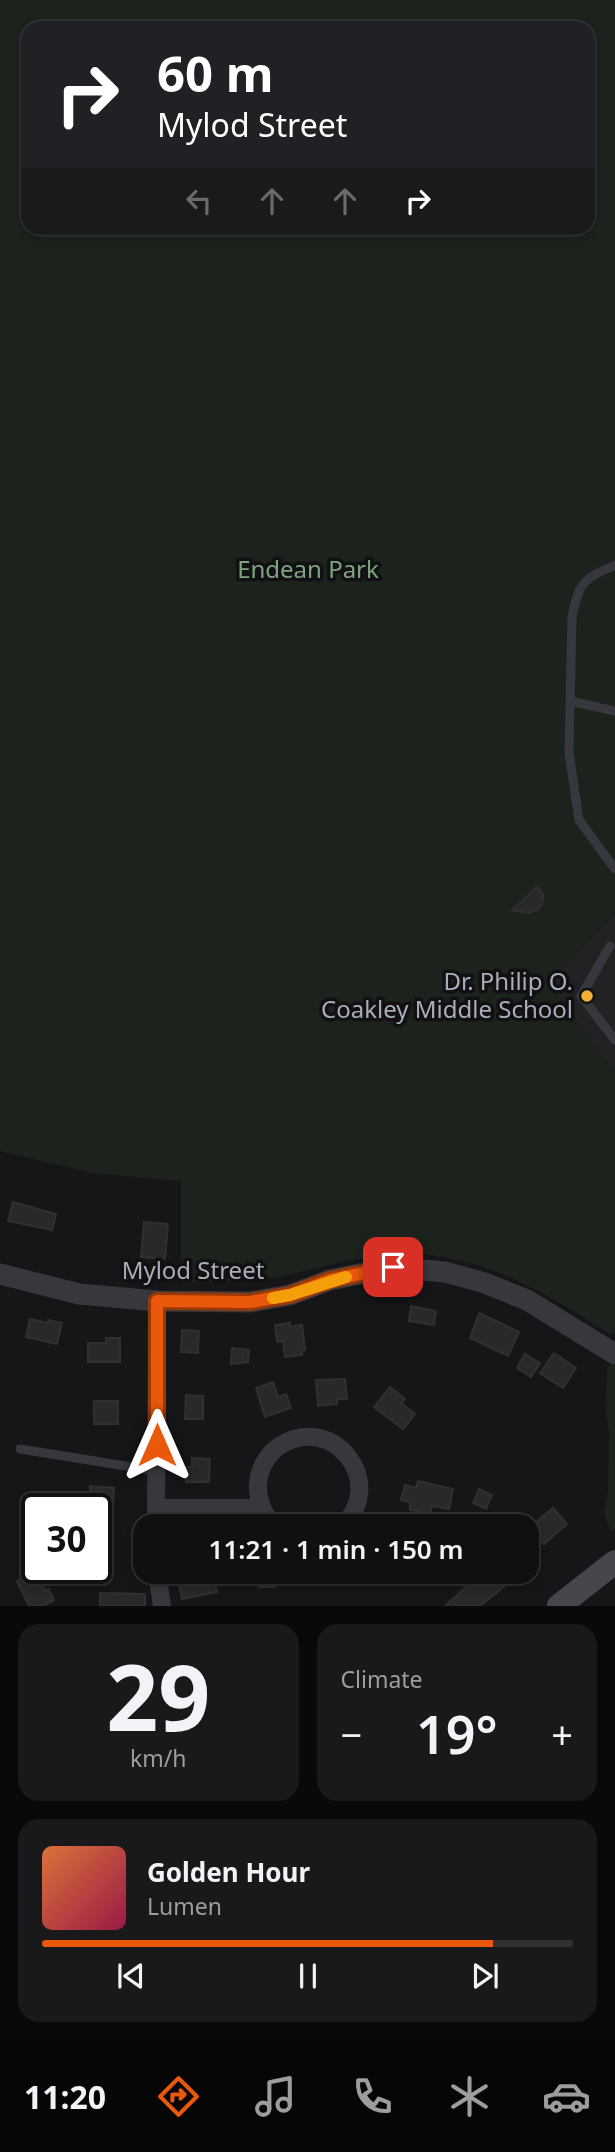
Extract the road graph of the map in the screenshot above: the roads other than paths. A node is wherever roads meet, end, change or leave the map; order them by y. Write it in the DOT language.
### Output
graph roads {
  1 [pos="615,565"];
  2 [pos="570,701"];
  3 [pos="615,711"];
  4 [pos="615,869"];
  5 [pos="613,947"];
  6 [pos="615,1040"];
  7 [pos="0,1274"];
  8 [pos="157,1301"];
  9 [pos="615,1354"];
  10 [pos="20,1449"];
  11 [pos="157,1471"];
  12 [pos="261,1508"];
  13 [pos="157,1514"];
  14 [pos="192,1514"];
  15 [pos="266,1514"];
  16 [pos="352,1514"];
  17 [pos="615,1562"];
  18 [pos="159,1584"];
  19 [pos="162,1606"];
  20 [pos="559,1606"];
  1 -- 2 [label="lane"];
  2 -- 3 [label="lane"];
  2 -- 4 [label="lane"];
  5 -- 6 [label="lane"];
  7 -- 8 [label="street, Mylod Street"];
  8 -- 9 [label="street, Mylod Street"];
  8 -- 11 [label="street"];
  10 -- 11 [label="lane"];
  11 -- 13 [label="street"];
  12 -- 14 [label="street"];
  12 -- 15 [label="street"];
  12 -- 16 [label="street"];
  17 -- 20 [label="main road"];
  18 -- 19 [label="street"];
}
